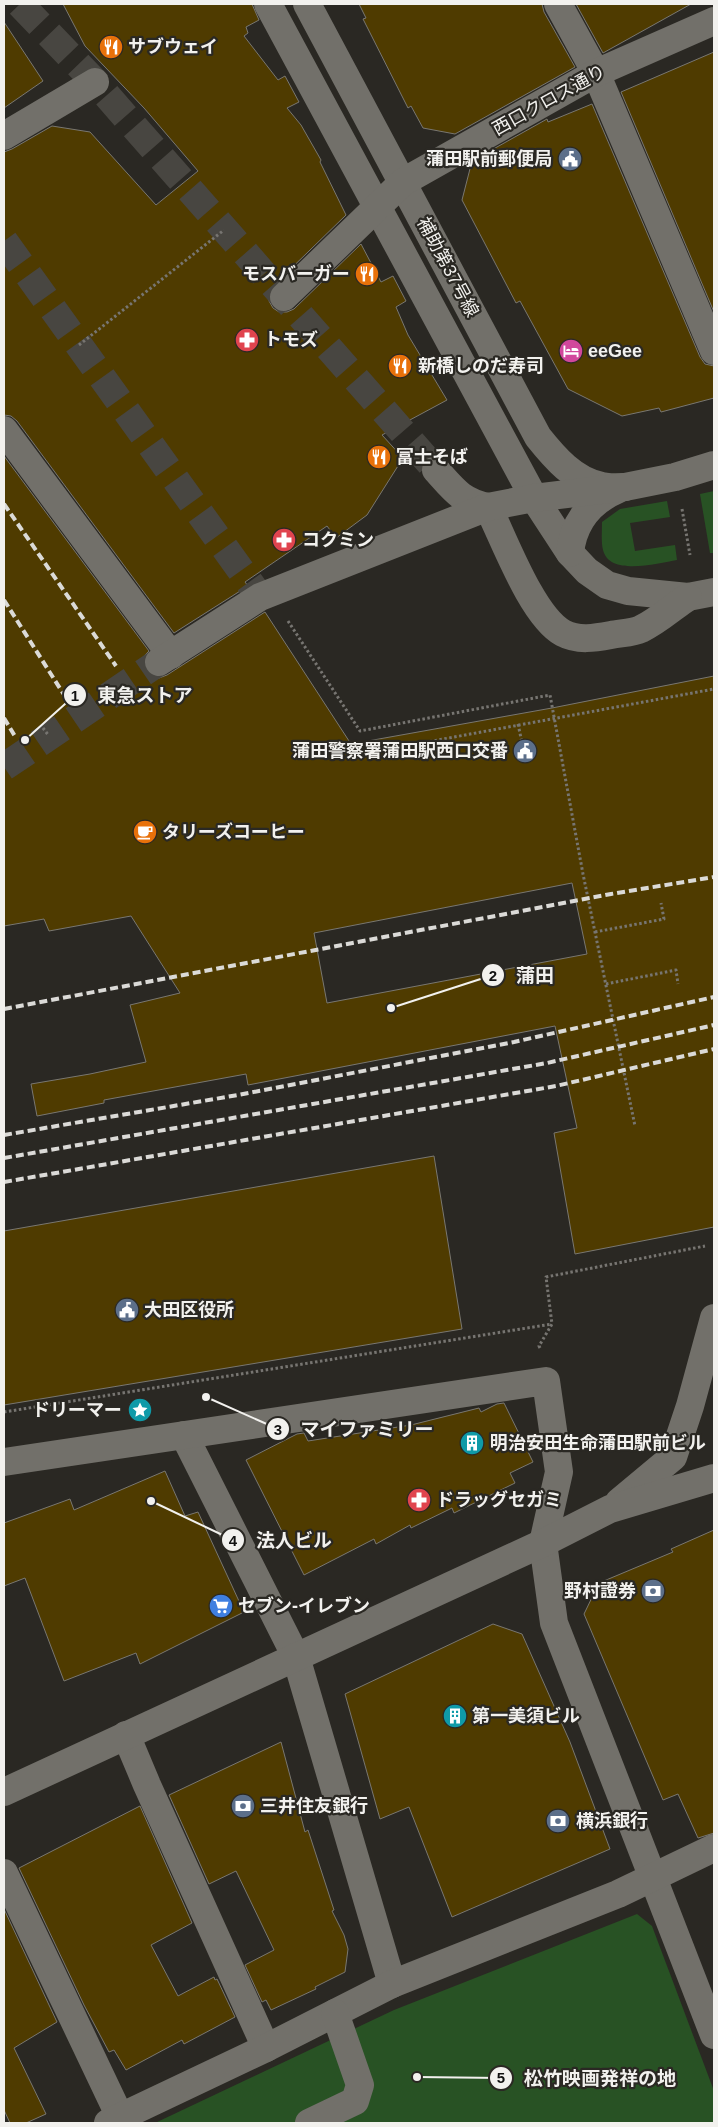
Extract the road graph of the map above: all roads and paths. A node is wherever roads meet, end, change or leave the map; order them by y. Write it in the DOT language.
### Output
graph roads {
  1 [pos="268,4"];
  2 [pos="307,4"];
  3 [pos="558,4"];
  4 [pos="714,21"];
  5 [pos="596,73"];
  6 [pos="95,82"];
  7 [pos="4,136"];
  8 [pos="402,182"];
  9 [pos="376,206"];
  10 [pos="224,230"];
  11 [pos="284,297"];
  12 [pos="78,345"];
  13 [pos="714,351"];
  14 [pos="4,430"];
  15 [pos="714,465"];
  16 [pos="436,470"];
  17 [pos="625,487"];
  18 [pos="534,498"];
  19 [pos="488,507"];
  20 [pos="681,507"];
  21 [pos="570,553"];
  22 [pos="690,555"];
  23 [pos="701,594"];
  24 [pos="285,616"];
  25 [pos="714,689"];
  26 [pos="554,718"];
  27 [pos="518,724"];
  28 [pos="43,728"];
  29 [pos="49,736"];
  30 [pos="524,752"];
  31 [pos="346,757"];
  32 [pos="661,903"];
  33 [pos="595,932"];
  34 [pos="606,984"];
  35 [pos="678,984"];
  36 [pos="635,1126"];
  37 [pos="705,1246"];
  38 [pos="714,1318"];
  39 [pos="552,1324"];
  40 [pos="540,1346"];
  41 [pos="4,1412"];
  42 [pos="184,1435"];
  43 [pos="4,1462"];
  44 [pos="714,1478"];
  45 [pos="610,1509"];
  46 [pos="543,1542"];
  47 [pos="296,1657"];
  48 [pos="126,1735"];
  49 [pos="4,1792"];
  50 [pos="714,1848"];
  51 [pos="4,1873"];
  52 [pos="653,1877"];
  53 [pos="392,1984"];
  54 [pos="335,2013"];
  55 [pos="714,2035"];
  56 [pos="266,2048"];
  57 [pos="114,2120"];
  58 [pos="309,2123"];
  1 -- 9 [label="street, 補助第37号線"];
  2 -- 8 [label="street, 補助第37号線"];
  3 -- 5 [label="street"];
  4 -- 5 [label="street, 西口クロス通り"];
  5 -- 8 [label="street, 西口クロス通り"];
  5 -- 13 [label="street"];
  6 -- 7 [label="street"];
  8 -- 9 [label="street, 西口クロス通り"];
  8 -- 17 [label="street, 補助第37号線"];
  9 -- 11 [label="street, 西口クロス通り"];
  9 -- 18 [label="street, 補助第37号線"];
  10 -- 12 [label="path"];
  14 -- 19 [label="street"];
  15 -- 17 [label="street"];
  16 -- 19 [label="street"];
  17 -- 18 [label="street"];
  17 -- 21 [label="street"];
  18 -- 19 [label="street"];
  18 -- 21 [label="street, 補助第37号線"];
  19 -- 23 [label="street"];
  20 -- 22 [label="path"];
  21 -- 23 [label="street, 補助第37号線"];
  24 -- 26 [label="path"];
  25 -- 26 [label="path"];
  26 -- 27 [label="path"];
  26 -- 33 [label="path"];
  27 -- 30 [label="path"];
  27 -- 31 [label="path"];
  28 -- 29 [label="path"];
  32 -- 33 [label="path"];
  33 -- 34 [label="path"];
  34 -- 35 [label="path"];
  34 -- 36 [label="path"];
  37 -- 39 [label="path"];
  38 -- 45 [label="street"];
  39 -- 40 [label="path"];
  39 -- 41 [label="path"];
  42 -- 43 [label="street"];
  42 -- 46 [label="street"];
  42 -- 47 [label="street"];
  44 -- 45 [label="street"];
  45 -- 46 [label="street"];
  46 -- 47 [label="street"];
  46 -- 52 [label="street"];
  47 -- 48 [label="street"];
  47 -- 53 [label="street"];
  48 -- 49 [label="street"];
  48 -- 56 [label="street"];
  50 -- 52 [label="street"];
  51 -- 57 [label="street"];
  52 -- 53 [label="street"];
  52 -- 55 [label="street"];
  53 -- 54 [label="street"];
  54 -- 56 [label="street"];
  54 -- 58 [label="street"];
  56 -- 57 [label="street"];
}
